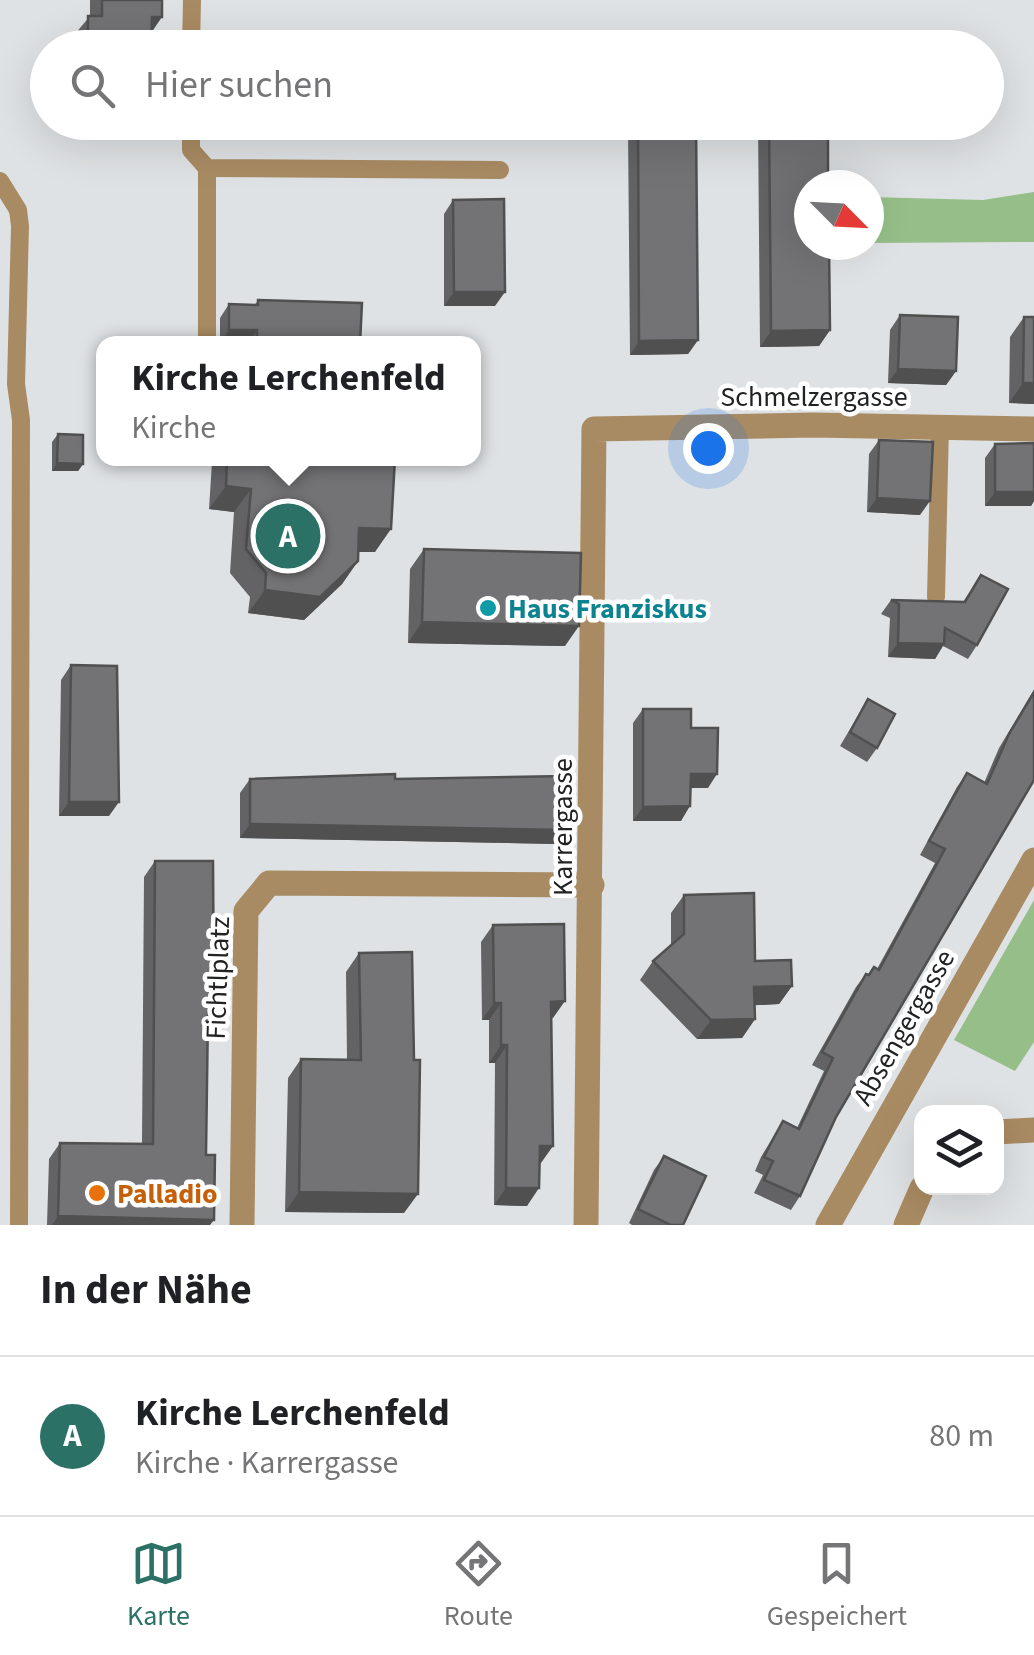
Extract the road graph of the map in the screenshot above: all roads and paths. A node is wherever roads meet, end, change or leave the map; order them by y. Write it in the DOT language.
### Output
graph roads {
  1 [pos="192,0"];
  2 [pos="192,30"];
  3 [pos="191,140"];
  4 [pos="207,168"];
  5 [pos="500,170"];
  6 [pos="0,181"];
  7 [pos="207,336"];
  8 [pos="940,426"];
  9 [pos="594,429"];
  10 [pos="1034,430"];
  11 [pos="936,596"];
  12 [pos="1034,860"];
  13 [pos="592,884"];
  14 [pos="1034,1130"];
  15 [pos="1004,1132"];
  16 [pos="919,1195"];
  17 [pos="19,1225"];
  18 [pos="242,1225"];
  19 [pos="586,1225"];
  20 [pos="828,1225"];
  21 [pos="906,1225"];
  1 -- 2 [label="lane"];
  3 -- 4 [label="lane"];
  4 -- 5 [label="lane"];
  4 -- 7 [label="lane"];
  6 -- 17 [label="lane"];
  8 -- 9 [label="street, Schmelzergasse"];
  8 -- 10 [label="street, Schmelzergasse"];
  8 -- 11 [label="lane"];
  9 -- 13 [label="street, Karrergasse"];
  12 -- 20 [label="street, Absengergasse"];
  13 -- 18 [label="street, Fichtlplatz"];
  13 -- 19 [label="street, Karrergasse"];
  14 -- 15 [label="street"];
  16 -- 21 [label="street"];
}
